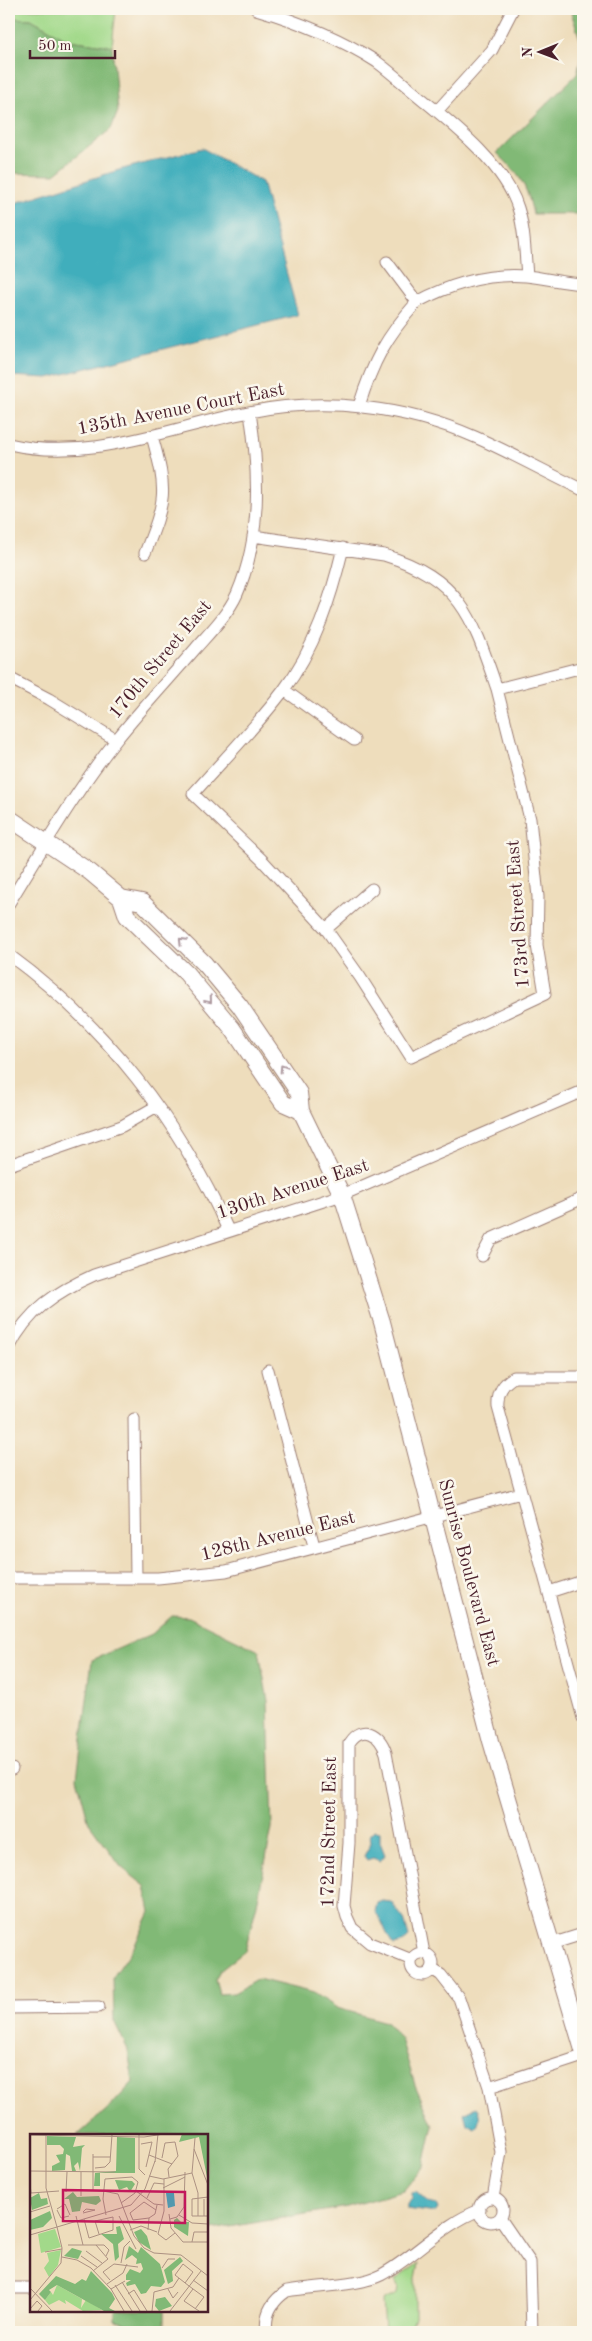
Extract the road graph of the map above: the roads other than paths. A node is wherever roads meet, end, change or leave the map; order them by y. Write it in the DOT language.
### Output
graph roads {
  1 [pos="256,9"];
  2 [pos="513,9"];
  3 [pos="437,111"];
  4 [pos="387,262"];
  5 [pos="527,276"];
  6 [pos="583,284"];
  7 [pos="417,302"];
  8 [pos="359,406"];
  9 [pos="250,412"];
  10 [pos="152,436"];
  11 [pos="9,444"];
  12 [pos="583,490"];
  13 [pos="253,536"];
  14 [pos="343,548"];
  15 [pos="145,553"];
  16 [pos="583,667"];
  17 [pos="9,678"];
  18 [pos="497,689"];
  19 [pos="284,690"];
  20 [pos="116,740"];
  21 [pos="354,740"];
  22 [pos="9,818"];
  23 [pos="47,841"];
  24 [pos="372,889"];
  25 [pos="9,903"];
  26 [pos="326,929"];
  27 [pos="9,956"];
  28 [pos="583,1091"];
  29 [pos="157,1106"];
  30 [pos="9,1165"];
  31 [pos="342,1195"];
  32 [pos="583,1198"];
  33 [pos="228,1230"];
  34 [pos="482,1256"];
  35 [pos="9,1348"];
  36 [pos="268,1370"];
  37 [pos="583,1377"];
  38 [pos="134,1419"];
  39 [pos="522,1493"];
  40 [pos="432,1516"];
  41 [pos="314,1546"];
  42 [pos="9,1578"];
  43 [pos="136,1578"];
  44 [pos="583,1581"];
  45 [pos="549,1592"];
  46 [pos="583,1718"];
  47 [pos="583,1934"];
  48 [pos="551,1944"];
  49 [pos="424,1953"];
  50 [pos="412,1960"];
  51 [pos="432,1969"];
  52 [pos="99,2007"];
  53 [pos="9,2008"];
  54 [pos="583,2050"];
  55 [pos="583,2056"];
  56 [pos="488,2086"];
  57 [pos="493,2198"];
  58 [pos="480,2210"];
  59 [pos="500,2218"];
  60 [pos="9,2288"];
  61 [pos="30,2288"];
  62 [pos="267,2332"];
  63 [pos="532,2332"];
  1 -- 3 [label="street"];
  2 -- 3 [label="street"];
  3 -- 5 [label="street"];
  4 -- 7 [label="street"];
  5 -- 6 [label="street"];
  5 -- 7 [label="street"];
  7 -- 8 [label="street"];
  8 -- 9 [label="street, 135th Avenue Court East"];
  8 -- 12 [label="street, 135th Avenue Court East"];
  9 -- 10 [label="street, 135th Avenue Court East"];
  9 -- 13 [label="street, 170th Street East"];
  10 -- 11 [label="street, 135th Avenue Court East"];
  10 -- 15 [label="street"];
  13 -- 14 [label="street"];
  13 -- 20 [label="street, 170th Street East"];
  14 -- 18 [label="street"];
  14 -- 19 [label="street"];
  16 -- 18 [label="street"];
  17 -- 20 [label="street"];
  18 -- 26 [label="street, 173rd Street East"];
  19 -- 21 [label="street"];
  19 -- 26 [label="street"];
  20 -- 23 [label="street, 170th Street East"];
  22 -- 23 [label="street, Sunrise Boulevard East"];
  23 -- 25 [label="street, 170th Street East"];
  23 -- 31 [label="street, Sunrise Boulevard East"];
  24 -- 26 [label="street"];
  27 -- 29 [label="street"];
  28 -- 31 [label="street, 130th Avenue East"];
  29 -- 30 [label="street"];
  29 -- 33 [label="street"];
  31 -- 33 [label="street, 130th Avenue East"];
  31 -- 40 [label="street, Sunrise Boulevard East"];
  32 -- 34 [label="street"];
  33 -- 35 [label="street, 130th Avenue East"];
  36 -- 41 [label="street"];
  37 -- 39 [label="street"];
  38 -- 43 [label="street"];
  39 -- 40 [label="street, 128th Avenue East"];
  39 -- 45 [label="street"];
  40 -- 41 [label="street, 128th Avenue East"];
  40 -- 48 [label="street, Sunrise Boulevard East"];
  41 -- 43 [label="street, 128th Avenue East"];
  42 -- 43 [label="street, 128th Avenue East"];
  44 -- 45 [label="street"];
  45 -- 46 [label="street"];
  47 -- 48 [label="street"];
  48 -- 54 [label="street, Sunrise Boulevard East"];
  49 -- 50 [label="street"];
  49 -- 50 [label="street, 172nd Street East"];
  49 -- 51 [label="street"];
  50 -- 51 [label="street"];
  51 -- 56 [label="street"];
  52 -- 53 [label="street"];
  55 -- 56 [label="street"];
  56 -- 57 [label="street"];
  57 -- 58 [label="street"];
  57 -- 59 [label="street"];
  58 -- 59 [label="street"];
  58 -- 62 [label="street"];
  59 -- 63 [label="street"];
  60 -- 61 [label="street"];
}
